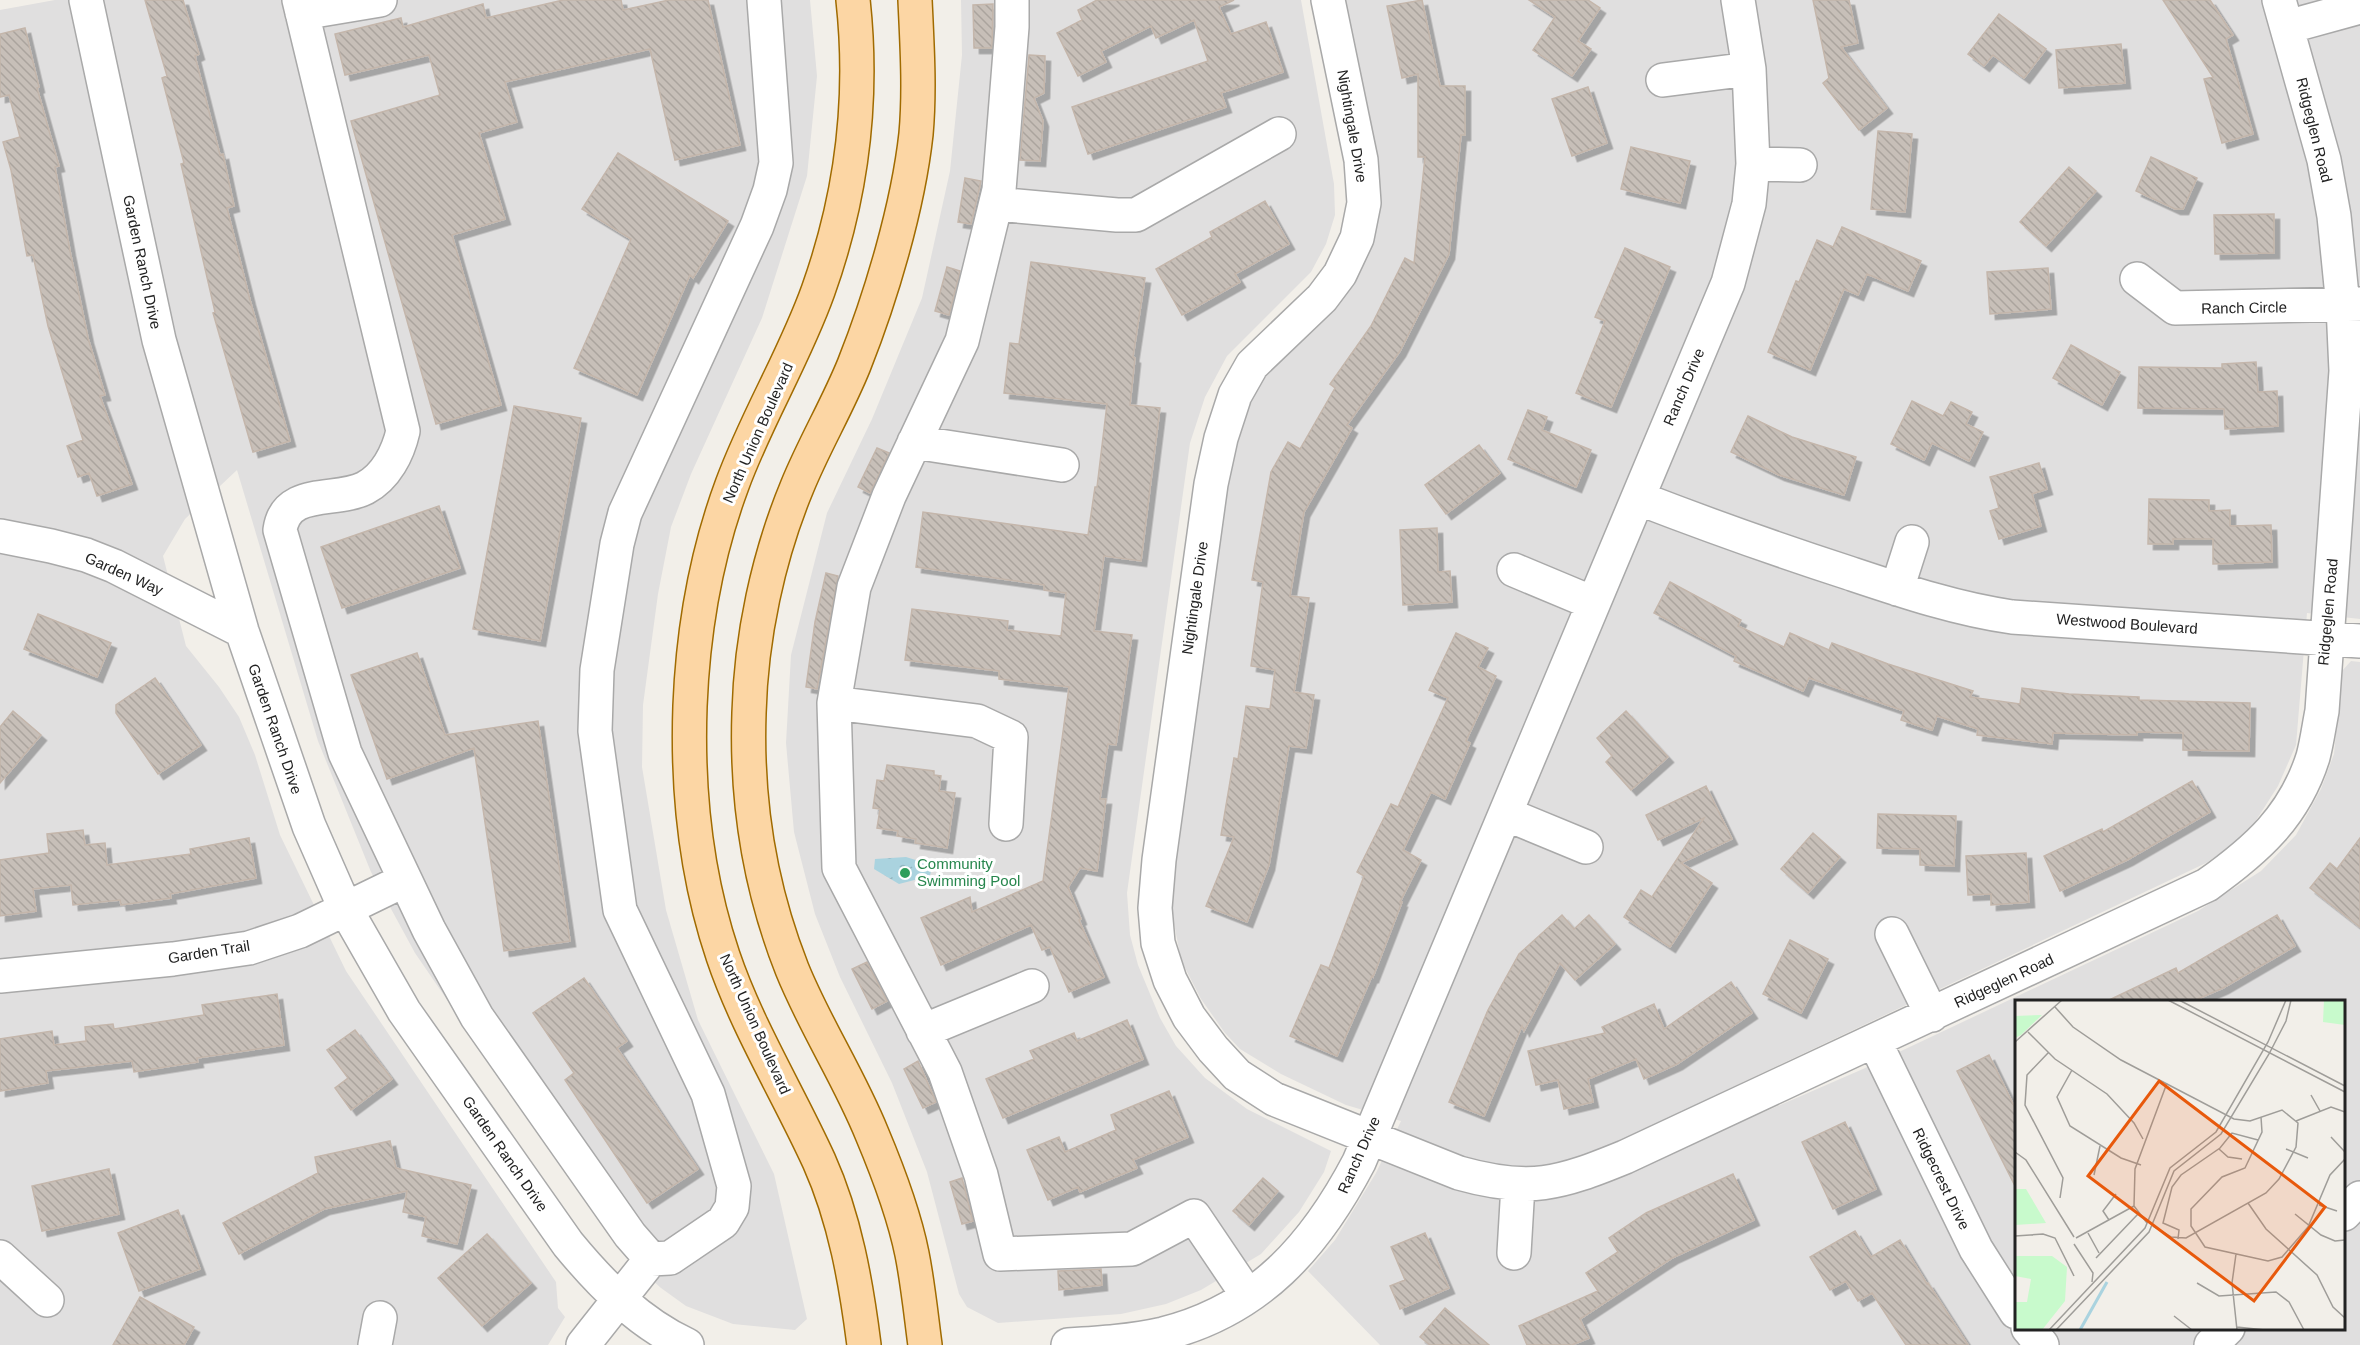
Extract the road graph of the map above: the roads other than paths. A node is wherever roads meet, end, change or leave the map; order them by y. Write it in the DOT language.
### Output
graph roads {
  1 [pos="86,0"];
  2 [pos="380,0"];
  3 [pos="764,0"];
  4 [pos="853,0"];
  5 [pos="915,0"];
  6 [pos="1012,0"];
  7 [pos="1328,0"];
  8 [pos="1738,0"];
  9 [pos="301,6"];
  10 [pos="2360,6"];
  11 [pos="2283,14"];
  12 [pos="1749,69"];
  13 [pos="1663,80"];
  14 [pos="1279,134"];
  15 [pos="1753,164"];
  16 [pos="1800,165"];
  17 [pos="996,204"];
  18 [pos="2137,279"];
  19 [pos="2351,305"];
  20 [pos="914,442"];
  21 [pos="1062,465"];
  22 [pos="1638,498"];
  23 [pos="0,536"];
  24 [pos="1912,542"];
  25 [pos="1514,570"];
  26 [pos="1897,589"];
  27 [pos="1593,603"];
  28 [pos="242,631"];
  29 [pos="2326,639"];
  30 [pos="2360,640"];
  31 [pos="834,703"];
  32 [pos="1506,814"];
  33 [pos="1006,825"];
  34 [pos="1586,847"];
  35 [pos="405,880"];
  36 [pos="345,908"];
  37 [pos="1893,934"];
  38 [pos="0,976"];
  39 [pos="1032,986"];
  40 [pos="1932,1015"];
  41 [pos="923,1030"];
  42 [pos="1875,1042"];
  43 [pos="1369,1137"];
  44 [pos="1518,1185"];
  45 [pos="2360,1198"];
  46 [pos="2345,1212"];
  47 [pos="1514,1253"];
  48 [pos="0,1257"];
  49 [pos="651,1259"];
  50 [pos="1248,1296"];
  51 [pos="619,1298"];
  52 [pos="47,1300"];
  53 [pos="2015,1310"];
  54 [pos="2029,1330"];
  55 [pos="2227,1330"];
  56 [pos="1123,1343"];
  57 [pos="583,1345"];
  58 [pos="687,1345"];
  59 [pos="864,1345"];
  60 [pos="925,1345"];
  61 [pos="1068,1345"];
  62 [pos="2042,1345"];
  63 [pos="2211,1345"];
  1 -- 28 [label="street, Garden Ranch Drive"];
  2 -- 9 [label="street"];
  3 -- 49 [label="street"];
  4 -- 59 [label="main road, North Union Boulevard"];
  5 -- 60 [label="main road"];
  6 -- 17 [label="street"];
  7 -- 43 [label="street, Nightingale Drive"];
  8 -- 12 [label="street, Ranch Drive"];
  9 -- 35 [label="street"];
  10 -- 11 [label="street"];
  11 -- 19 [label="street, Ridgeglen Road"];
  12 -- 13 [label="street"];
  12 -- 15 [label="street, Ranch Drive"];
  14 -- 17 [label="street"];
  15 -- 16 [label="street"];
  15 -- 22 [label="street, Ranch Drive"];
  17 -- 20 [label="street"];
  18 -- 19 [label="street, Ranch Circle"];
  19 -- 29 [label="street, Ridgeglen Road"];
  20 -- 21 [label="street"];
  20 -- 31 [label="street"];
  22 -- 26 [label="street, Westwood Boulevard"];
  22 -- 27 [label="street, Ranch Drive"];
  23 -- 28 [label="street, Garden Way"];
  24 -- 26 [label="street"];
  25 -- 27 [label="street"];
  26 -- 29 [label="street, Westwood Boulevard"];
  27 -- 32 [label="street, Ranch Drive"];
  28 -- 36 [label="street, Garden Ranch Drive"];
  29 -- 30 [label="street, Westwood Boulevard"];
  29 -- 40 [label="street, Ridgeglen Road"];
  31 -- 33 [label="street"];
  31 -- 41 [label="street"];
  32 -- 34 [label="street"];
  32 -- 43 [label="street, Ranch Drive"];
  35 -- 36 [label="street, Garden Trail"];
  35 -- 49 [label="street"];
  36 -- 38 [label="street, Garden Trail"];
  36 -- 51 [label="street, Garden Ranch Drive"];
  37 -- 40 [label="street"];
  39 -- 41 [label="street"];
  40 -- 42 [label="street, Ridgeglen Road"];
  41 -- 50 [label="street"];
  42 -- 44 [label="street, Ridgeglen Road"];
  42 -- 53 [label="street, Ridgecrest Drive"];
  43 -- 44 [label="street, Ridgeglen Road"];
  43 -- 50 [label="street, Ranch Drive"];
  44 -- 47 [label="street"];
  45 -- 46 [label="street"];
  48 -- 52 [label="street"];
  49 -- 51 [label="street"];
  50 -- 56 [label="street, Ranch Drive"];
  51 -- 57 [label="street"];
  51 -- 58 [label="street, Garden Ranch Drive"];
  54 -- 62 [label="street"];
  55 -- 63 [label="street"];
  56 -- 61 [label="street, Ranch Drive"];
}
